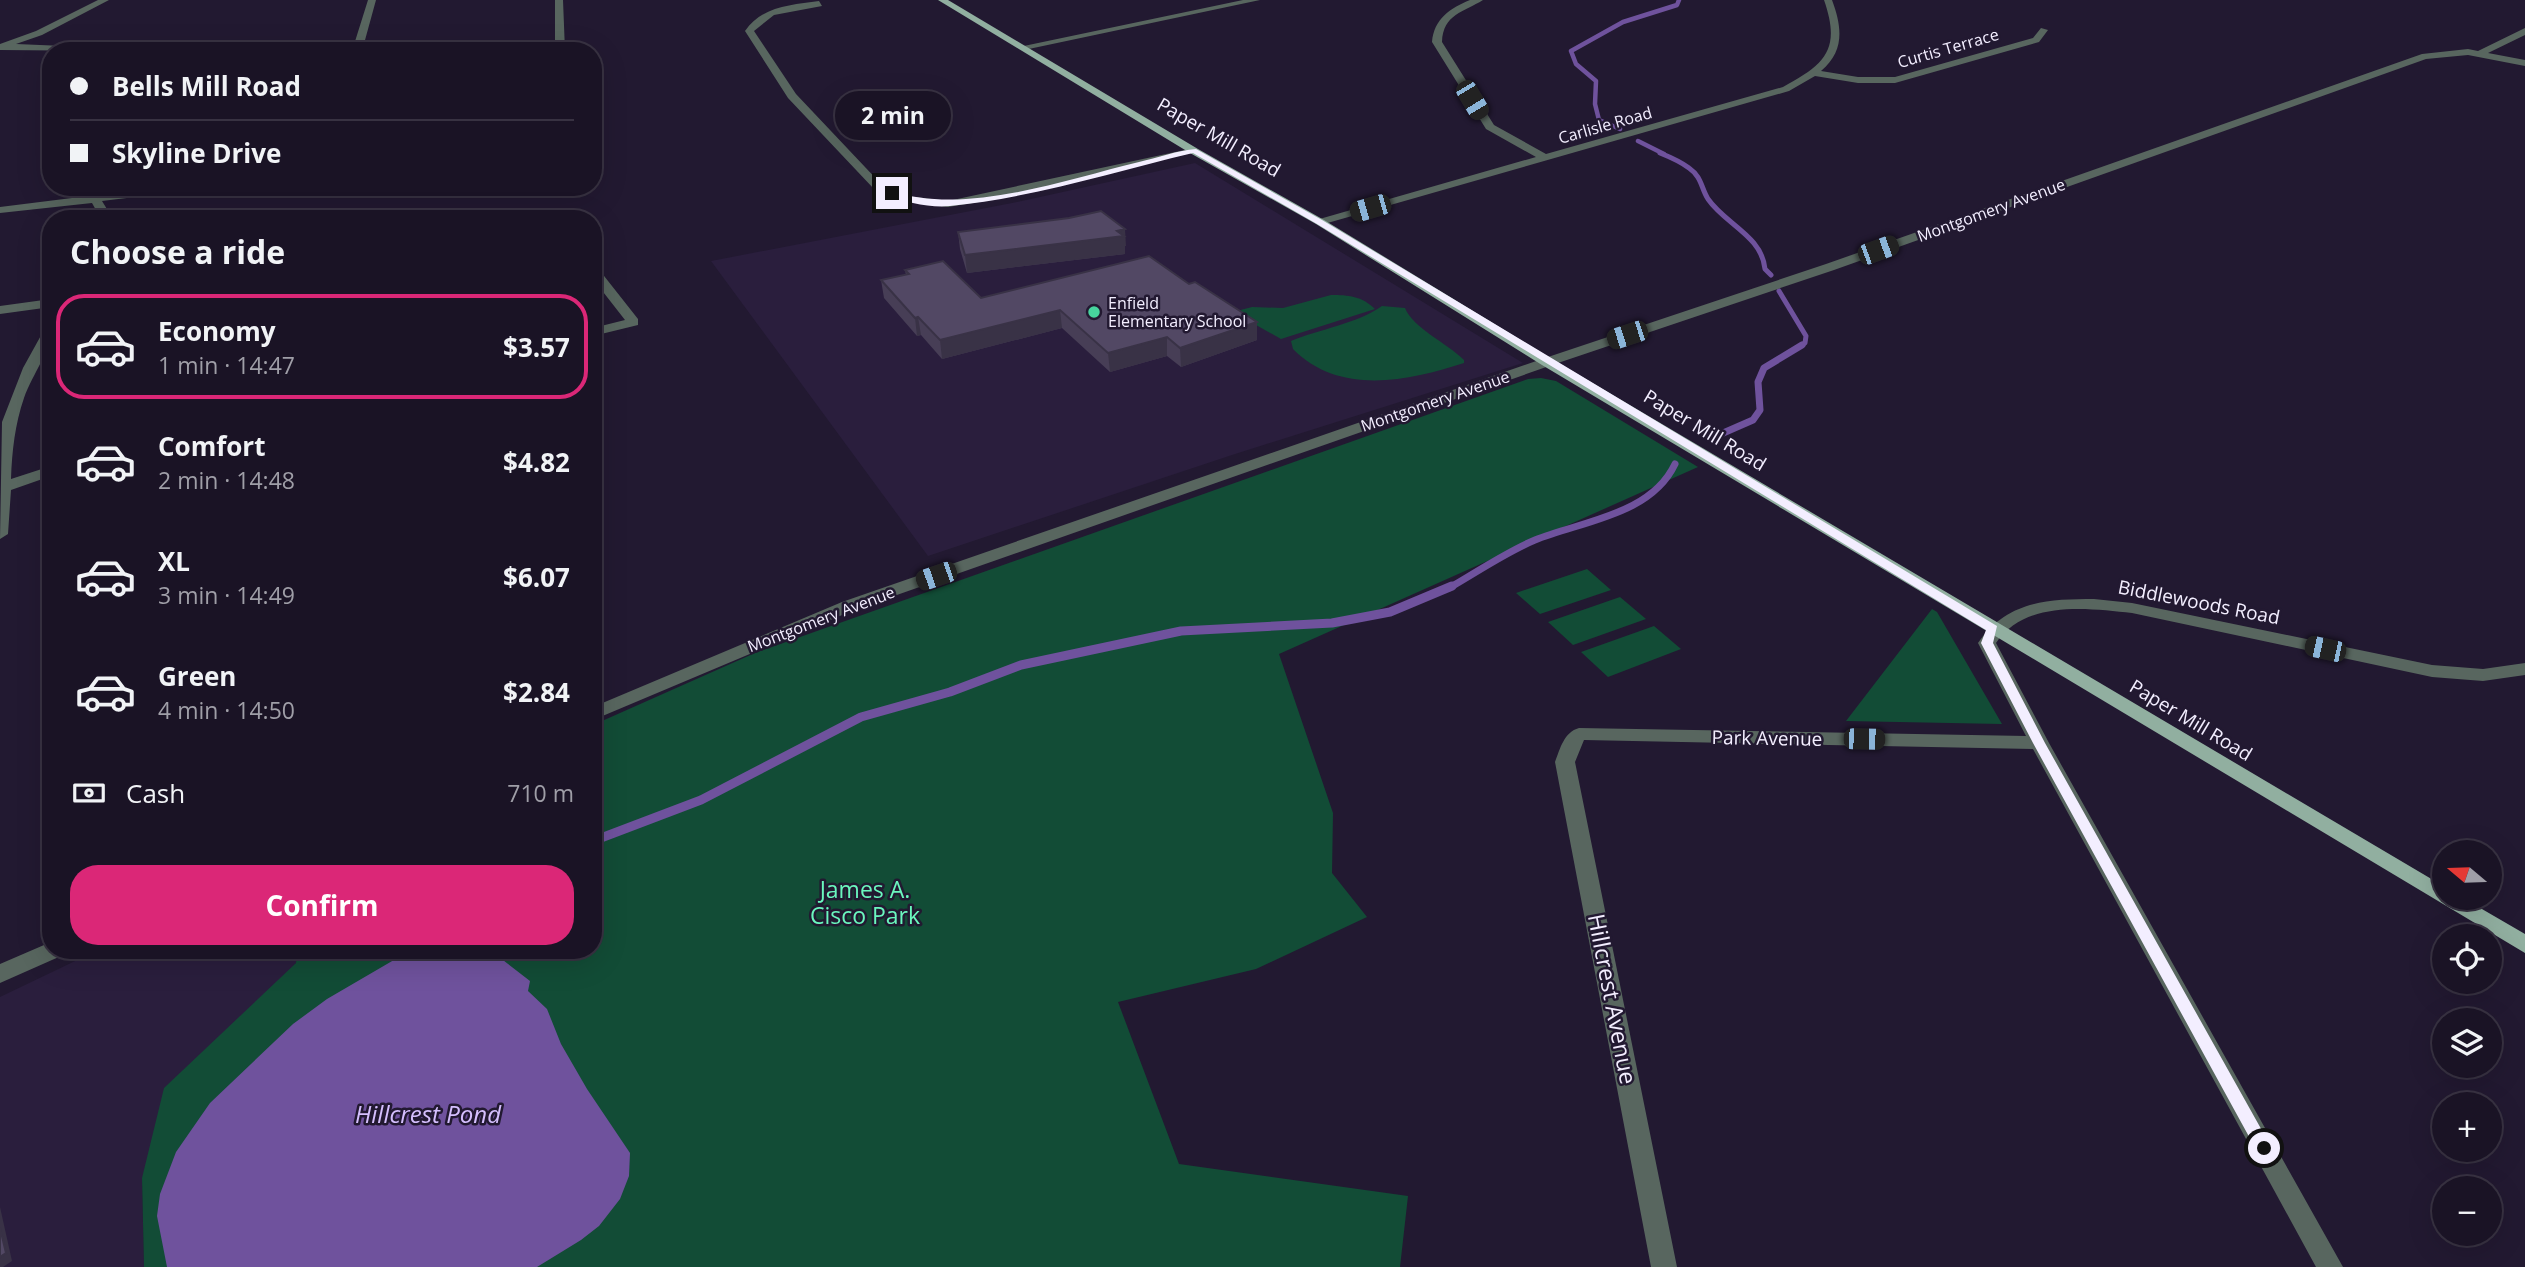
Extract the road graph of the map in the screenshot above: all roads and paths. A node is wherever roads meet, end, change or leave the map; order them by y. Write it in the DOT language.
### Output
graph roads {
  1 [pos="105,0"];
  2 [pos="372,0"];
  3 [pos="559,0"];
  4 [pos="942,0"];
  5 [pos="1256,0"];
  6 [pos="1460,0"];
  7 [pos="1828,0"];
  8 [pos="1475,1"];
  9 [pos="819,4"];
  10 [pos="2044,30"];
  11 [pos="2525,31"];
  12 [pos="360,42"];
  13 [pos="561,42"];
  14 [pos="0,47"];
  15 [pos="1024,47"];
  16 [pos="42,48"];
  17 [pos="2481,53"];
  18 [pos="2525,63"];
  19 [pos="1814,73"];
  20 [pos="1194,151"];
  21 [pos="1545,158"];
  22 [pos="113,196"];
  23 [pos="95,198"];
  24 [pos="0,210"];
  25 [pos="102,210"];
  26 [pos="1320,222"];
  27 [pos="602,282"];
  28 [pos="42,304"];
  29 [pos="0,310"];
  30 [pos="602,330"];
  31 [pos="42,346"];
  32 [pos="1547,362"];
  33 [pos="42,474"];
  34 [pos="3,486"];
  35 [pos="0,534"];
  36 [pos="1993,629"];
  37 [pos="2525,669"];
  38 [pos="602,710"];
  39 [pos="1579,734"];
  40 [pos="2039,743"];
  41 [pos="2432,889"];
  42 [pos="2467,910"];
  43 [pos="2525,945"];
  44 [pos="42,955"];
  45 [pos="0,974"];
  46 [pos="1664,1267"];
  47 [pos="2330,1267"];
  1 -- 14 [label="street"];
  2 -- 12 [label="street"];
  3 -- 13 [label="street"];
  4 -- 15 [label="main road, Paper Mill Road"];
  5 -- 15 [label="street"];
  6 -- 8 [label="street"];
  7 -- 19 [label="street, Carlisle Road"];
  8 -- 21 [label="street"];
  9 -- 20 [label="street"];
  10 -- 19 [label="street, Curtis Terrace"];
  11 -- 17 [label="street"];
  14 -- 16 [label="street"];
  15 -- 20 [label="main road, Paper Mill Road"];
  17 -- 18 [label="street, Montgomery Avenue"];
  17 -- 32 [label="street, Montgomery Avenue"];
  19 -- 21 [label="street, Carlisle Road"];
  20 -- 26 [label="main road, Paper Mill Road"];
  21 -- 26 [label="street, Carlisle Road"];
  22 -- 23 [label="street"];
  23 -- 24 [label="street"];
  23 -- 25 [label="street"];
  26 -- 32 [label="main road, Paper Mill Road"];
  27 -- 30 [label="street"];
  28 -- 29 [label="street"];
  31 -- 34 [label="street"];
  32 -- 36 [label="main road, Paper Mill Road"];
  32 -- 38 [label="street, Montgomery Avenue"];
  33 -- 34 [label="street"];
  34 -- 35 [label="street"];
  36 -- 37 [label="street, Biddlewoods Road"];
  36 -- 40 [label="street"];
  36 -- 41 [label="main road, Paper Mill Road"];
  39 -- 40 [label="street, Park Avenue"];
  39 -- 46 [label="street, Hillcrest Avenue"];
  40 -- 47 [label="street"];
  42 -- 43 [label="main road, Paper Mill Road"];
  44 -- 45 [label="street"];
}
